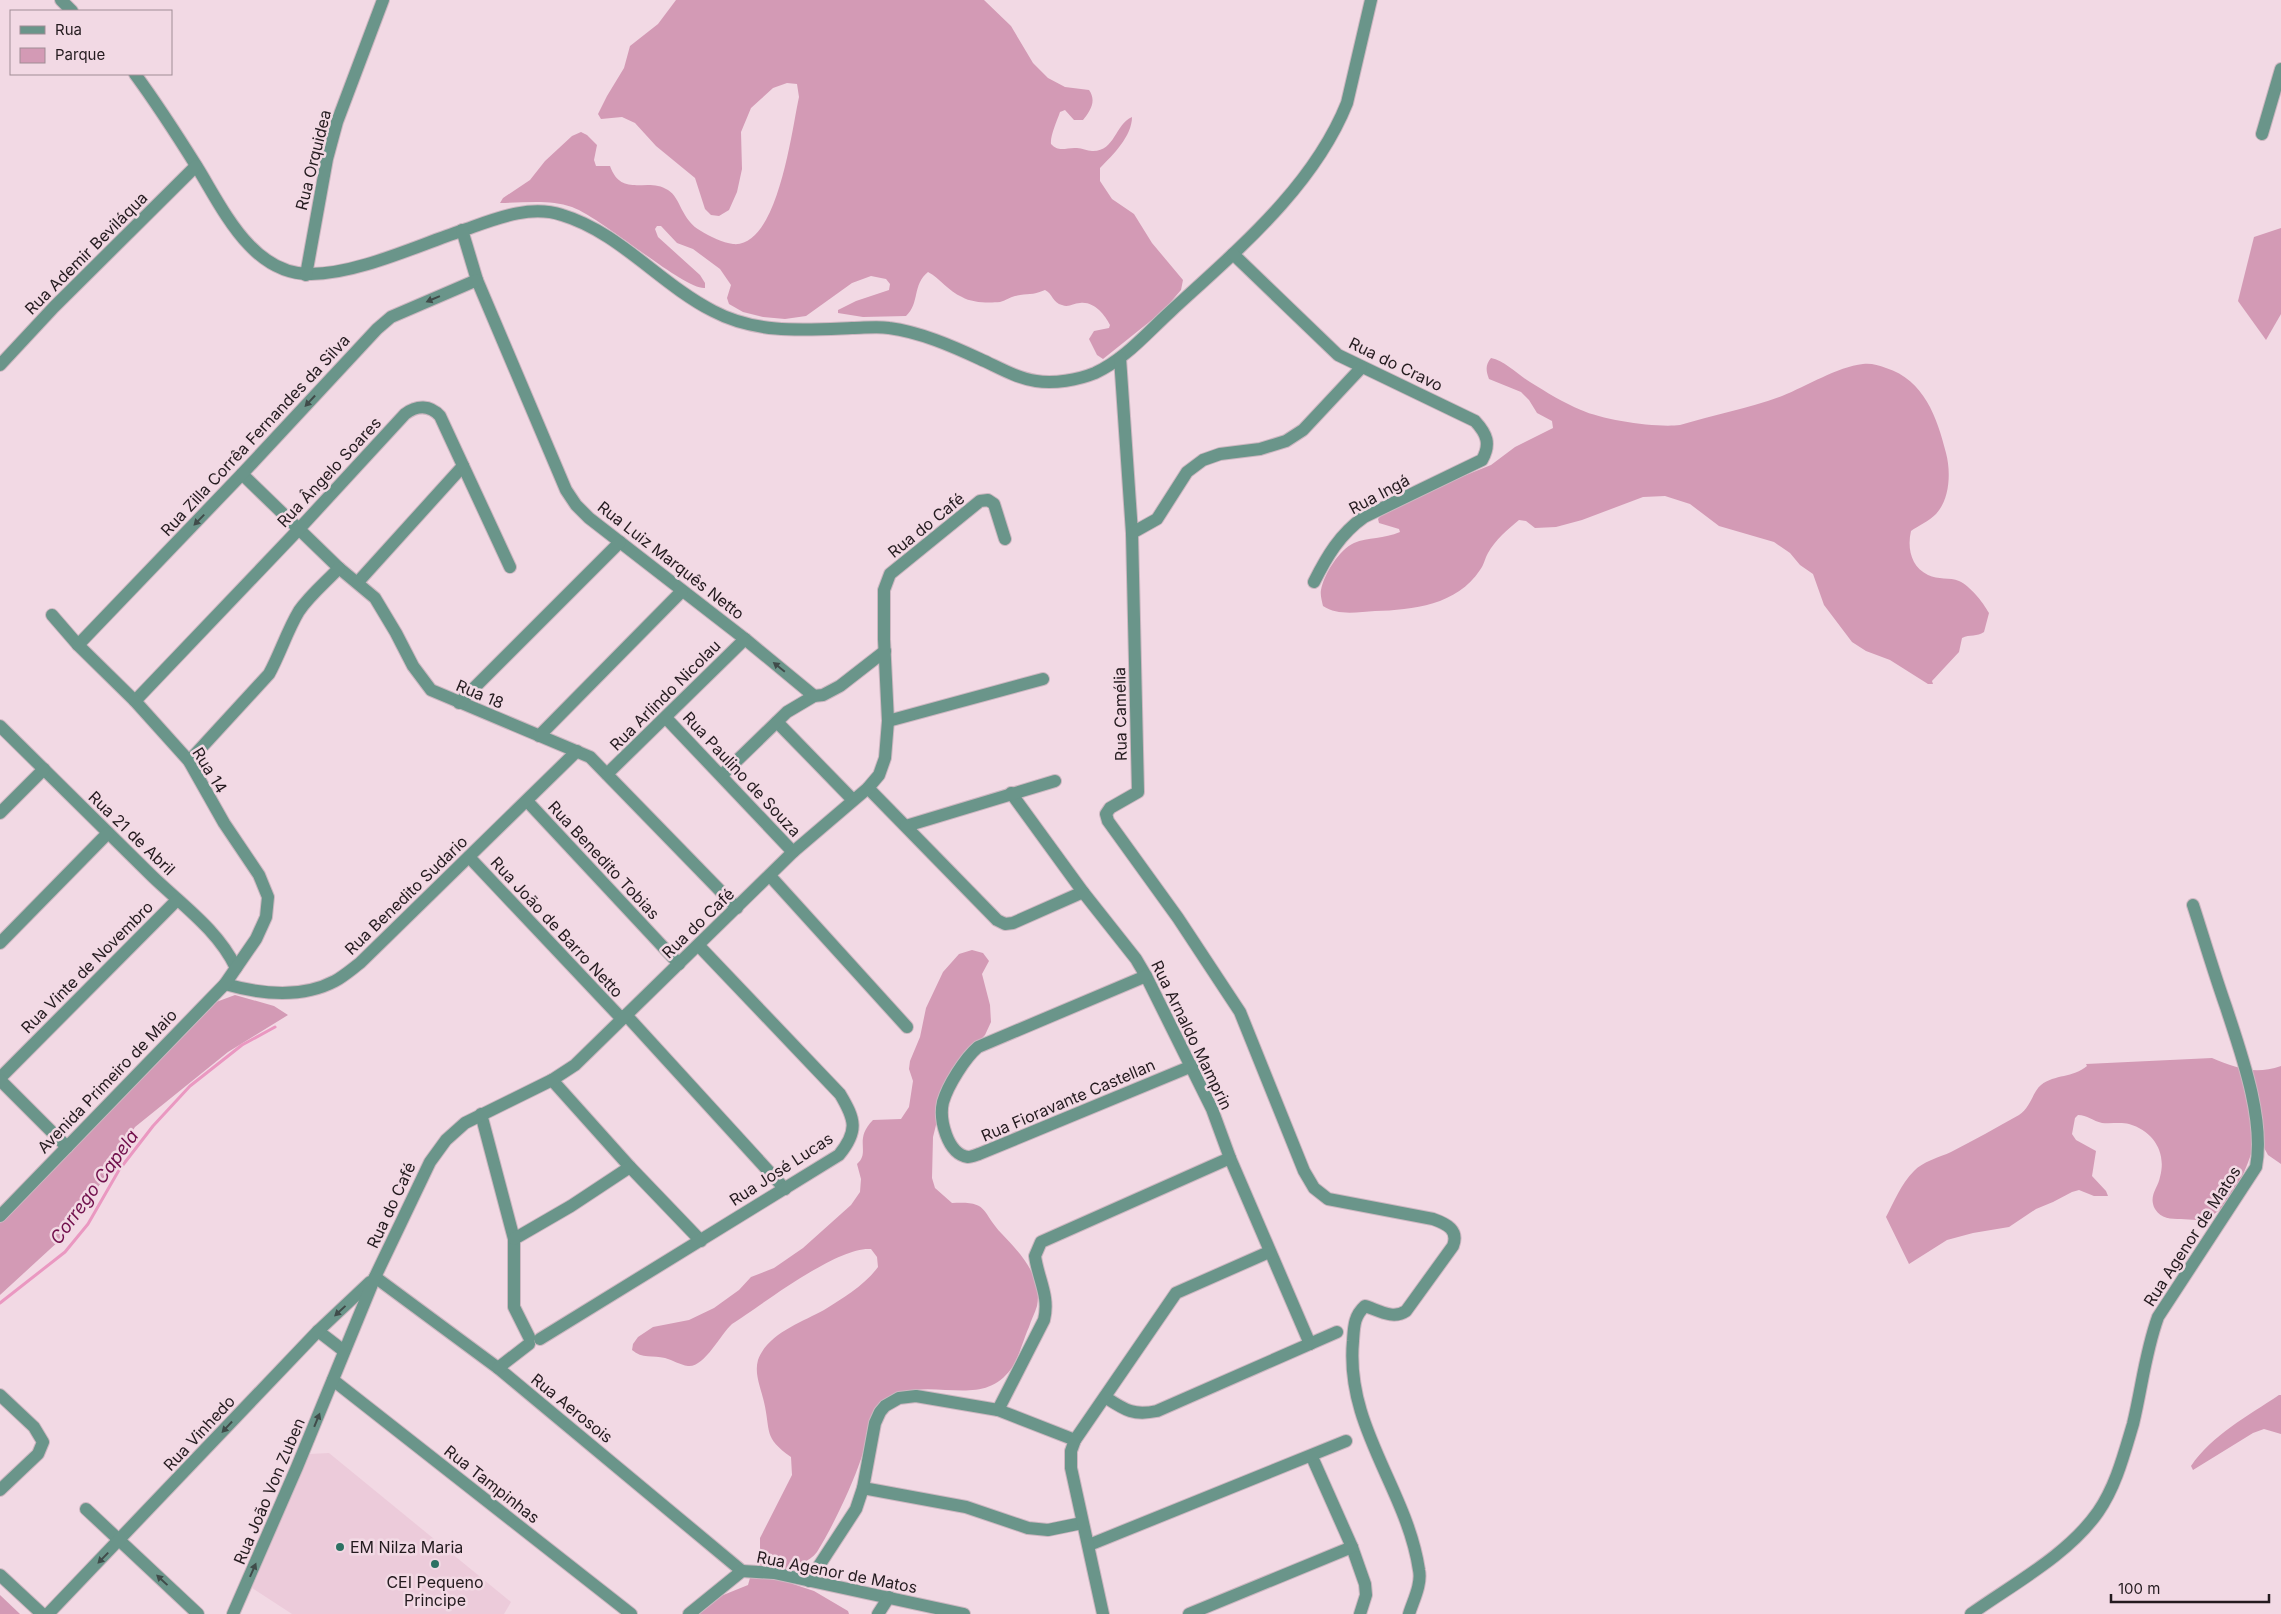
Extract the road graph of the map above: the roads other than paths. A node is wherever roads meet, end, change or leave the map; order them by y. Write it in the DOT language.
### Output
graph roads {
  1 [pos="61,0"];
  2 [pos="383,0"];
  3 [pos="1371,0"];
  4 [pos="71,10"];
  5 [pos="2281,69"];
  6 [pos="136,75"];
  7 [pos="2262,134"];
  8 [pos="196,166"];
  9 [pos="462,230"];
  10 [pos="1233,254"];
  11 [pos="306,275"];
  12 [pos="477,280"];
  13 [pos="1120,358"];
  14 [pos="0,364"];
  15 [pos="1361,368"];
  16 [pos="1482,460"];
  17 [pos="463,466"];
  18 [pos="242,474"];
  19 [pos="299,529"];
  20 [pos="1132,533"];
  21 [pos="1005,539"];
  22 [pos="620,542"];
  23 [pos="510,567"];
  24 [pos="339,568"];
  25 [pos="358,582"];
  26 [pos="1314,582"];
  27 [pos="682,591"];
  28 [pos="52,615"];
  29 [pos="745,639"];
  30 [pos="78,645"];
  31 [pos="885,651"];
  32 [pos="1043,679"];
  33 [pos="814,696"];
  34 [pos="135,701"];
  35 [pos="459,703"];
  36 [pos="666,718"];
  37 [pos="888,721"];
  38 [pos="777,722"];
  39 [pos="0,726"];
  40 [pos="539,736"];
  41 [pos="577,751"];
  42 [pos="189,762"];
  43 [pos="44,770"];
  44 [pos="608,774"];
  45 [pos="722,775"];
  46 [pos="1055,781"];
  47 [pos="868,788"];
  48 [pos="1011,793"];
  49 [pos="854,800"];
  50 [pos="527,801"];
  51 [pos="0,813"];
  52 [pos="906,826"];
  53 [pos="108,833"];
  54 [pos="794,852"];
  55 [pos="469,857"];
  56 [pos="770,876"];
  57 [pos="1083,892"];
  58 [pos="177,900"];
  59 [pos="2193,905"];
  60 [pos="737,908"];
  61 [pos="0,943"];
  62 [pos="699,946"];
  63 [pos="679,964"];
  64 [pos="236,968"];
  65 [pos="1146,976"];
  66 [pos="225,984"];
  67 [pos="624,1017"];
  68 [pos="906,1027"];
  69 [pos="1192,1066"];
  70 [pos="0,1079"];
  71 [pos="552,1080"];
  72 [pos="481,1114"];
  73 [pos="67,1147"];
  74 [pos="1230,1158"];
  75 [pos="630,1167"];
  76 [pos="785,1188"];
  77 [pos="0,1216"];
  78 [pos="514,1239"];
  79 [pos="701,1241"];
  80 [pos="1269,1252"];
  81 [pos="375,1277"];
  82 [pos="318,1331"];
  83 [pos="1337,1332"];
  84 [pos="533,1339"];
  85 [pos="1310,1344"];
  86 [pos="344,1351"];
  87 [pos="498,1368"];
  88 [pos="333,1380"];
  89 [pos="0,1395"];
  90 [pos="1105,1397"];
  91 [pos="998,1410"];
  92 [pos="1074,1440"];
  93 [pos="1346,1441"];
  94 [pos="1312,1457"];
  95 [pos="864,1488"];
  96 [pos="0,1490"];
  97 [pos="86,1509"];
  98 [pos="1082,1523"];
  99 [pos="120,1540"];
  100 [pos="1089,1545"];
  101 [pos="1352,1547"];
  102 [pos="742,1571"];
  103 [pos="0,1575"];
  104 [pos="809,1581"];
  105 [pos="889,1597"];
  106 [pos="42,1614"];
  107 [pos="48,1614"];
  108 [pos="198,1614"];
  109 [pos="232,1614"];
  110 [pos="631,1614"];
  111 [pos="689,1614"];
  112 [pos="878,1614"];
  113 [pos="964,1614"];
  114 [pos="1103,1614"];
  115 [pos="1189,1614"];
  116 [pos="1360,1614"];
  117 [pos="1409,1614"];
  118 [pos="1971,1614"];
  1 -- 4 [label="street"];
  2 -- 11 [label="street, Rua Orquidea"];
  3 -- 10 [label="street"];
  5 -- 7 [label="street"];
  6 -- 8 [label="street"];
  8 -- 11 [label="street"];
  8 -- 14 [label="street, Rua Ademir Beviláqua"];
  9 -- 11 [label="street"];
  9 -- 12 [label="street, Rua Luiz Marquês Netto"];
  9 -- 13 [label="street"];
  10 -- 13 [label="street"];
  10 -- 15 [label="street, Rua do Cravo"];
  12 -- 18 [label="street, Rua Zilla Corrêa Fernandes da Silva, one-way"];
  12 -- 22 [label="street, Rua Luiz Marquês Netto"];
  13 -- 20 [label="street, Rua Camélia"];
  15 -- 16 [label="street, Rua do Cravo"];
  15 -- 20 [label="street"];
  16 -- 26 [label="street, Rua Ingá"];
  17 -- 19 [label="street, Rua Ângelo Soares"];
  17 -- 23 [label="street, Rua Ângelo Soares"];
  17 -- 25 [label="street"];
  18 -- 19 [label="street, Rua 18"];
  18 -- 30 [label="street, Rua Zilla Corrêa Fernandes da Silva, one-way"];
  19 -- 24 [label="street, Rua 18"];
  19 -- 34 [label="street, Rua Ângelo Soares"];
  20 -- 117 [label="street, Rua Camélia"];
  21 -- 31 [label="street, Rua do Café"];
  22 -- 27 [label="street, Rua Luiz Marquês Netto"];
  22 -- 35 [label="street"];
  24 -- 25 [label="street, Rua 18"];
  24 -- 42 [label="street"];
  25 -- 35 [label="street, Rua 18"];
  27 -- 29 [label="street, Rua Luiz Marquês Netto"];
  27 -- 40 [label="street"];
  28 -- 30 [label="street, Rua 14"];
  33 -- 29 [label="street, Rua Luiz Marquês Netto, one-way"];
  29 -- 36 [label="street, Rua Arlindo Nicolau"];
  30 -- 34 [label="street, Rua 14"];
  31 -- 33 [label="street"];
  31 -- 37 [label="street, Rua do Café"];
  32 -- 37 [label="street"];
  33 -- 38 [label="street"];
  34 -- 42 [label="street, Rua 14"];
  35 -- 40 [label="street, Rua 18"];
  36 -- 44 [label="street, Rua Arlindo Nicolau"];
  36 -- 45 [label="street, Rua Paulino de Souza"];
  37 -- 47 [label="street, Rua do Café"];
  38 -- 45 [label="street"];
  38 -- 49 [label="street"];
  39 -- 43 [label="street, Rua 21 de Abril"];
  40 -- 41 [label="street, Rua 18"];
  41 -- 44 [label="street, Rua 18"];
  41 -- 50 [label="street, Rua Benedito Sudario"];
  42 -- 64 [label="street, Rua 14"];
  43 -- 51 [label="street"];
  43 -- 53 [label="street, Rua 21 de Abril"];
  44 -- 60 [label="street, Rua 18"];
  45 -- 54 [label="street, Rua Paulino de Souza"];
  46 -- 48 [label="street"];
  47 -- 49 [label="street, Rua do Café"];
  47 -- 52 [label="street"];
  48 -- 52 [label="street"];
  48 -- 57 [label="street, Rua Arnaldo Mamprin"];
  49 -- 54 [label="street, Rua do Café"];
  50 -- 55 [label="street, Rua Benedito Sudario"];
  50 -- 63 [label="street, Rua Benedito Tobias"];
  52 -- 57 [label="street"];
  53 -- 58 [label="street, Rua 21 de Abril"];
  53 -- 61 [label="street"];
  54 -- 56 [label="street, Rua do Café"];
  55 -- 66 [label="street, Rua Benedito Sudario"];
  55 -- 67 [label="street, Rua João de Barro Netto"];
  56 -- 60 [label="street, Rua do Café"];
  56 -- 68 [label="street"];
  57 -- 65 [label="street, Rua Arnaldo Mamprin"];
  58 -- 64 [label="street, Rua 21 de Abril"];
  58 -- 70 [label="street, Rua Vinte de Novembro"];
  59 -- 118 [label="street, Rua Agenor de Matos"];
  60 -- 62 [label="street, Rua do Café"];
  62 -- 63 [label="street, Rua do Café"];
  62 -- 76 [label="street, Rua José Lucas"];
  63 -- 67 [label="street, Rua do Café"];
  64 -- 66 [label="street, Avenida Primeiro de Maio"];
  65 -- 69 [label="street, Rua Arnaldo Mamprin"];
  65 -- 69 [label="street, Rua Fioravante Castellan"];
  66 -- 73 [label="street, Avenida Primeiro de Maio"];
  67 -- 71 [label="street, Rua do Café"];
  67 -- 76 [label="street, Rua João de Barro Netto"];
  69 -- 74 [label="street, Rua Arnaldo Mamprin"];
  70 -- 73 [label="street"];
  71 -- 72 [label="street, Rua do Café"];
  71 -- 75 [label="street"];
  72 -- 78 [label="street"];
  72 -- 81 [label="street, Rua do Café"];
  73 -- 77 [label="street, Avenida Primeiro de Maio"];
  74 -- 80 [label="street, Rua Arnaldo Mamprin"];
  74 -- 91 [label="street"];
  75 -- 78 [label="street"];
  75 -- 79 [label="street"];
  76 -- 79 [label="street, Rua José Lucas"];
  78 -- 84 [label="street"];
  79 -- 84 [label="street, Rua José Lucas"];
  80 -- 85 [label="street, Rua Arnaldo Mamprin"];
  80 -- 90 [label="street"];
  81 -- 82 [label="street, Rua Vinhedo, one-way"];
  81 -- 86 [label="street, Rua do Café"];
  81 -- 87 [label="street, Rua Aerosois"];
  82 -- 86 [label="street"];
  82 -- 99 [label="street, Rua Vinhedo, one-way"];
  83 -- 85 [label="street"];
  84 -- 87 [label="street, Rua José Lucas"];
  85 -- 90 [label="street"];
  86 -- 88 [label="street, Rua do Café"];
  87 -- 102 [label="street, Rua Aerosois"];
  109 -- 88 [label="street, Rua João Von Zuben, one-way"];
  88 -- 110 [label="street, Rua Tampinhas"];
  89 -- 96 [label="street"];
  90 -- 92 [label="street"];
  91 -- 92 [label="street"];
  91 -- 95 [label="street"];
  92 -- 98 [label="street"];
  93 -- 94 [label="street"];
  94 -- 100 [label="street"];
  94 -- 101 [label="street"];
  95 -- 98 [label="street"];
  95 -- 104 [label="street"];
  97 -- 99 [label="street"];
  98 -- 100 [label="street"];
  99 -- 107 [label="street, Rua Vinhedo, one-way"];
  108 -- 99 [label="street, one-way"];
  100 -- 114 [label="street"];
  101 -- 115 [label="street"];
  101 -- 116 [label="street"];
  102 -- 104 [label="street, Rua Agenor de Matos"];
  102 -- 111 [label="street, Rua Agenor de Matos"];
  103 -- 106 [label="street"];
  104 -- 105 [label="street, Rua Agenor de Matos"];
  105 -- 112 [label="street"];
  105 -- 113 [label="street, Rua Agenor de Matos"];
}
